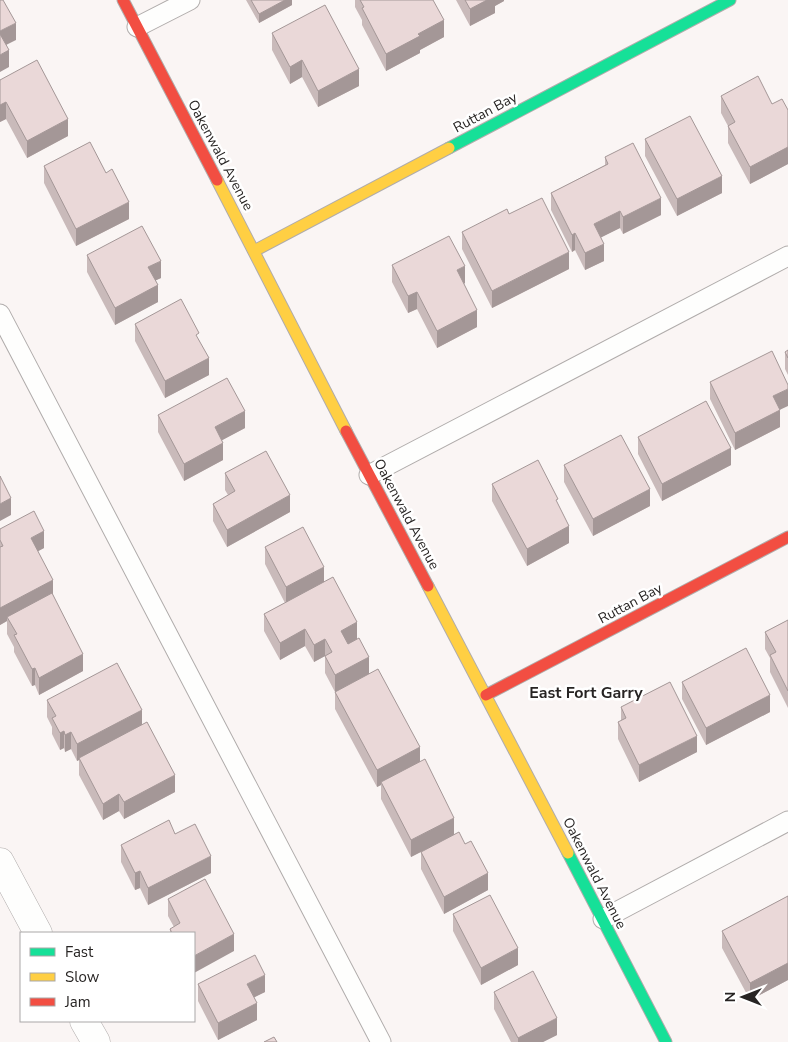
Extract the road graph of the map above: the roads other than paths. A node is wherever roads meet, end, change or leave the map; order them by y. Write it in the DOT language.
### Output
graph roads {
  1 [pos="123,0"];
  2 [pos="190,0"];
  3 [pos="730,0"];
  4 [pos="137,27"];
  5 [pos="254,250"];
  6 [pos="788,256"];
  7 [pos="0,314"];
  8 [pos="369,475"];
  9 [pos="788,537"];
  10 [pos="486,695"];
  11 [pos="788,822"];
  12 [pos="0,862"];
  13 [pos="602,919"];
  14 [pos="37,932"];
  15 [pos="85,1022"];
  16 [pos="96,1042"];
  17 [pos="381,1042"];
  18 [pos="666,1042"];
  1 -- 4 [label="street, Oakenwald Avenue"];
  2 -- 4 [label="lane"];
  3 -- 5 [label="street, Ruttan Bay"];
  4 -- 5 [label="street, Oakenwald Avenue"];
  5 -- 8 [label="street, Oakenwald Avenue"];
  6 -- 8 [label="lane"];
  7 -- 17 [label="lane"];
  8 -- 10 [label="street, Oakenwald Avenue"];
  9 -- 10 [label="street, Ruttan Bay"];
  10 -- 13 [label="street, Oakenwald Avenue"];
  11 -- 13 [label="lane"];
  12 -- 14 [label="street"];
  13 -- 18 [label="street, Oakenwald Avenue"];
  15 -- 16 [label="street"];
}
